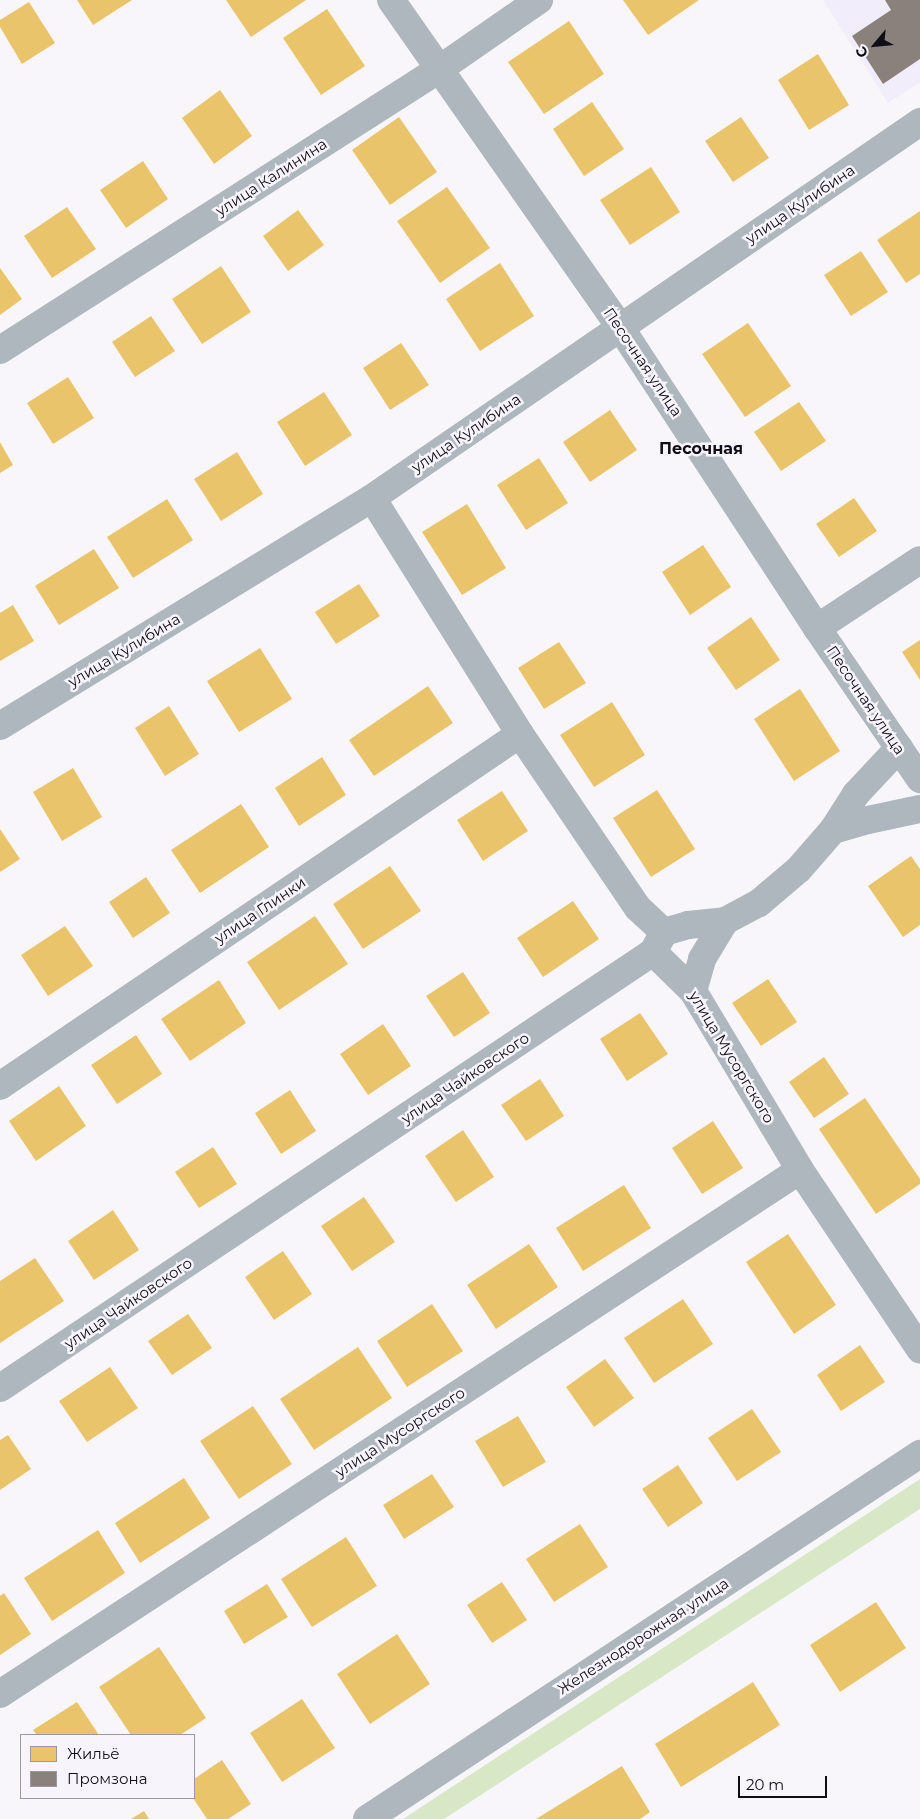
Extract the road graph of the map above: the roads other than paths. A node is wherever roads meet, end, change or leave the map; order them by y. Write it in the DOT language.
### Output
graph roads {
  1 [pos="391,0"];
  2 [pos="539,0"];
  3 [pos="438,70"];
  4 [pos="920,122"];
  5 [pos="620,327"];
  6 [pos="0,350"];
  7 [pos="372,498"];
  8 [pos="920,560"];
  9 [pos="817,628"];
  10 [pos="0,726"];
  11 [pos="520,734"];
  12 [pos="899,748"];
  13 [pos="920,779"];
  14 [pos="920,809"];
  15 [pos="833,830"];
  16 [pos="725,921"];
  17 [pos="659,942"];
  18 [pos="693,991"];
  19 [pos="0,1086"];
  20 [pos="800,1170"];
  21 [pos="920,1349"];
  22 [pos="0,1388"];
  23 [pos="920,1454"];
  24 [pos="0,1694"];
  25 [pos="366,1819"];
  1 -- 3 [label="street, Песочная улица"];
  2 -- 3 [label="street, улица Калинина"];
  3 -- 5 [label="street, Песочная улица"];
  3 -- 6 [label="street, улица Калинина"];
  4 -- 5 [label="street, улица Кулибина"];
  5 -- 7 [label="street, улица Кулибина"];
  5 -- 9 [label="street, Песочная улица"];
  7 -- 10 [label="street, улица Кулибина"];
  7 -- 11 [label="street"];
  8 -- 9 [label="street"];
  9 -- 12 [label="street, Песочная улица"];
  11 -- 17 [label="street"];
  11 -- 19 [label="street, улица Глинки"];
  12 -- 13 [label="street, Песочная улица"];
  12 -- 15 [label="street, улица Чайковского"];
  14 -- 15 [label="street"];
  15 -- 16 [label="street, улица Чайковского"];
  16 -- 17 [label="street, улица Чайковского"];
  16 -- 18 [label="street"];
  17 -- 18 [label="street, улица Мусоргского"];
  17 -- 22 [label="street, улица Чайковского"];
  18 -- 20 [label="street, улица Мусоргского"];
  20 -- 21 [label="street, улица Мусоргского"];
  20 -- 24 [label="street, улица Мусоргского"];
  23 -- 25 [label="street, Железнодорожная улица"];
}
